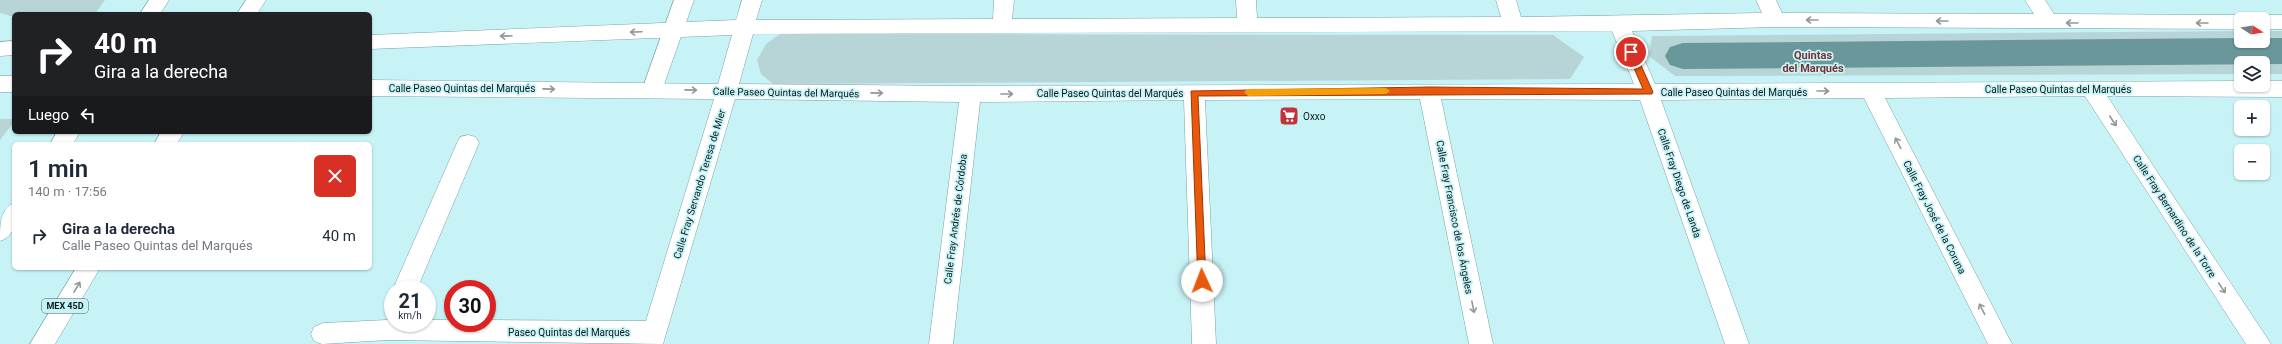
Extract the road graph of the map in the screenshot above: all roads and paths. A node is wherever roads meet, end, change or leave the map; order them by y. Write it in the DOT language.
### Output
graph roads {
  1 [pos="159,0"];
  2 [pos="256,0"];
  3 [pos="684,0"];
  4 [pos="752,0"];
  5 [pos="1004,0"];
  6 [pos="1246,0"];
  7 [pos="1506,0"];
  8 [pos="1766,0"];
  9 [pos="2035,0"];
  10 [pos="151,12"];
  11 [pos="248,12"];
  12 [pos="1775,20"];
  13 [pos="2049,22"];
  14 [pos="2234,22"];
  15 [pos="2270,22"];
  16 [pos="2282,22"];
  17 [pos="1247,24"];
  18 [pos="1619,24"];
  19 [pos="1513,25"];
  20 [pos="1002,26"];
  21 [pos="746,27"];
  22 [pos="675,30"];
  23 [pos="372,42"];
  24 [pos="12,48"];
  25 [pos="0,49"];
  26 [pos="0,84"];
  27 [pos="12,84"];
  28 [pos="372,88"];
  29 [pos="2091,88"];
  30 [pos="2282,89"];
  31 [pos="652,90"];
  32 [pos="1871,90"];
  33 [pos="727,91"];
  34 [pos="1430,91"];
  35 [pos="1648,92"];
  36 [pos="1194,93"];
  37 [pos="970,94"];
  38 [pos="468,143"];
  39 [pos="12,215"];
  40 [pos="0,232"];
  41 [pos="87,270"];
  42 [pos="409,280"];
  43 [pos="384,330"];
  44 [pos="436,331"];
  45 [pos="323,334"];
  46 [pos="653,338"];
  47 [pos="42,344"];
  48 [pos="941,344"];
  49 [pos="1204,344"];
  50 [pos="1480,344"];
  51 [pos="1737,344"];
  52 [pos="2000,344"];
  53 [pos="2259,344"];
  1 -- 10 [label="main road"];
  2 -- 11 [label="main road"];
  3 -- 22 [label="main road"];
  4 -- 21 [label="main road, Calle Fray Servando Teresa de Mier"];
  5 -- 20 [label="main road"];
  6 -- 17 [label="main road"];
  7 -- 19 [label="main road"];
  8 -- 12 [label="main road"];
  9 -- 13 [label="main road"];
  13 -- 12 [label="main road, one-way"];
  12 -- 18 [label="main road"];
  14 -- 13 [label="main road, one-way"];
  15 -- 16 [label="main road"];
  17 -- 19 [label="main road"];
  17 -- 20 [label="main road"];
  18 -- 19 [label="main road"];
  18 -- 35 [label="main road, Calle Fray Diego de Landa"];
  20 -- 21 [label="main road"];
  21 -- 22 [label="main road"];
  21 -- 33 [label="main road, Calle Fray Servando Teresa de Mier"];
  22 -- 23 [label="main road, one-way"];
  22 -- 31 [label="main road"];
  24 -- 25 [label="main road"];
  26 -- 27 [label="main road"];
  28 -- 31 [label="main road, Calle Paseo Quintas del Marqués, one-way"];
  29 -- 30 [label="main road, Calle Paseo Quintas del Marqués"];
  29 -- 32 [label="main road, Calle Paseo Quintas del Marqués"];
  29 -- 53 [label="main road, Calle Fray Bernardino de la Torre, one-way"];
  31 -- 33 [label="main road, Calle Paseo Quintas del Marqués, one-way"];
  35 -- 32 [label="main road, Calle Paseo Quintas del Marqués, one-way"];
  52 -- 32 [label="main road, Calle Fray José de la Coruna, one-way"];
  33 -- 37 [label="main road, Calle Paseo Quintas del Marqués, one-way"];
  33 -- 46 [label="main road, Calle Fray Servando Teresa de Mier"];
  34 -- 35 [label="main road, Calle Paseo Quintas del Marqués"];
  34 -- 36 [label="main road, Calle Paseo Quintas del Marqués"];
  34 -- 50 [label="main road, Calle Fray Francisco de los Ángeles, one-way"];
  35 -- 51 [label="main road, Calle Fray Diego de Landa"];
  37 -- 36 [label="main road, Calle Paseo Quintas del Marqués, one-way"];
  36 -- 49 [label="main road"];
  37 -- 48 [label="main road, Calle Fray Andrés de Córdoba"];
  38 -- 42 [label="main road"];
  39 -- 40 [label="main road"];
  47 -- 41 [label="main road, MEX 45D, one-way"];
  43 -- 45 [label="main road, Paseo Quintas del Marqués"];
  44 -- 46 [label="main road, Paseo Quintas del Marqués"];
}
